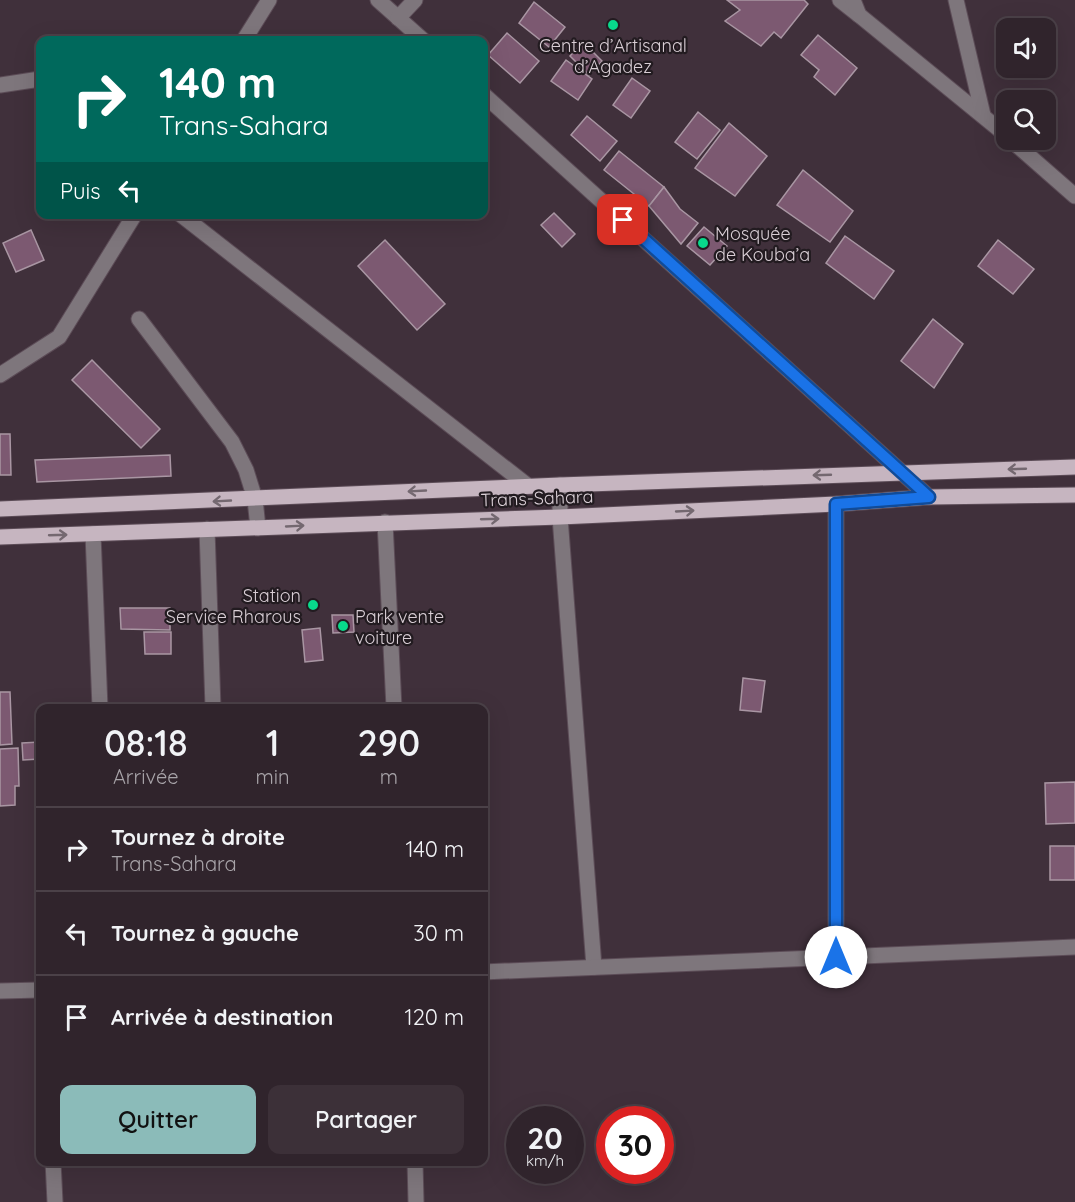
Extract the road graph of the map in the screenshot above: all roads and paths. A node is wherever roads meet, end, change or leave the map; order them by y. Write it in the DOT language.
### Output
graph roads {
  1 [pos="269,0"];
  2 [pos="378,0"];
  3 [pos="415,0"];
  4 [pos="840,0"];
  5 [pos="956,0"];
  6 [pos="856,7"];
  7 [pos="398,18"];
  8 [pos="246,36"];
  9 [pos="418,36"];
  10 [pos="36,80"];
  11 [pos="0,85"];
  12 [pos="488,98"];
  13 [pos="983,115"];
  14 [pos="996,126"];
  15 [pos="1022,150"];
  16 [pos="1075,196"];
  17 [pos="132,219"];
  18 [pos="186,219"];
  19 [pos="139,319"];
  20 [pos="0,375"];
  21 [pos="1075,467"];
  22 [pos="904,472"];
  23 [pos="560,485"];
  24 [pos="528,486"];
  25 [pos="1075,495"];
  26 [pos="929,497"];
  27 [pos="255,499"];
  28 [pos="836,504"];
  29 [pos="0,509"];
  30 [pos="560,517"];
  31 [pos="385,522"];
  32 [pos="258,528"];
  33 [pos="207,529"];
  34 [pos="93,534"];
  35 [pos="0,537"];
  36 [pos="100,704"];
  37 [pos="213,704"];
  38 [pos="394,704"];
  39 [pos="1075,947"];
  40 [pos="836,957"];
  41 [pos="594,967"];
  42 [pos="488,972"];
  43 [pos="36,990"];
  44 [pos="0,992"];
  45 [pos="53,1166"];
  46 [pos="415,1166"];
  47 [pos="55,1202"];
  48 [pos="416,1202"];
  1 -- 8 [label="street"];
  2 -- 7 [label="street"];
  3 -- 7 [label="street"];
  4 -- 6 [label="street"];
  5 -- 13 [label="street"];
  6 -- 13 [label="street"];
  7 -- 9 [label="street"];
  10 -- 11 [label="street"];
  12 -- 22 [label="street"];
  13 -- 14 [label="street"];
  15 -- 16 [label="street"];
  17 -- 20 [label="street"];
  18 -- 24 [label="street"];
  19 -- 27 [label="street"];
  21 -- 22 [label="main road, Trans-Sahara, one-way"];
  22 -- 23 [label="main road, Trans-Sahara, one-way"];
  22 -- 26 [label="street"];
  23 -- 24 [label="main road, Trans-Sahara"];
  23 -- 30 [label="street"];
  24 -- 27 [label="main road, Trans-Sahara, one-way"];
  25 -- 26 [label="main road, Trans-Sahara"];
  26 -- 28 [label="main road, Trans-Sahara"];
  27 -- 29 [label="main road, Trans-Sahara, one-way"];
  27 -- 32 [label="street"];
  30 -- 28 [label="main road, Trans-Sahara, one-way"];
  28 -- 40 [label="street"];
  31 -- 30 [label="main road, Trans-Sahara, one-way"];
  30 -- 41 [label="street"];
  32 -- 31 [label="main road, Trans-Sahara, one-way"];
  31 -- 38 [label="street"];
  32 -- 33 [label="main road, Trans-Sahara"];
  33 -- 34 [label="main road, Trans-Sahara"];
  33 -- 37 [label="street"];
  35 -- 34 [label="main road, Trans-Sahara, one-way"];
  34 -- 36 [label="street"];
  39 -- 40 [label="street"];
  40 -- 41 [label="street"];
  41 -- 42 [label="street"];
  43 -- 44 [label="street"];
  45 -- 47 [label="street"];
  46 -- 48 [label="street"];
}
